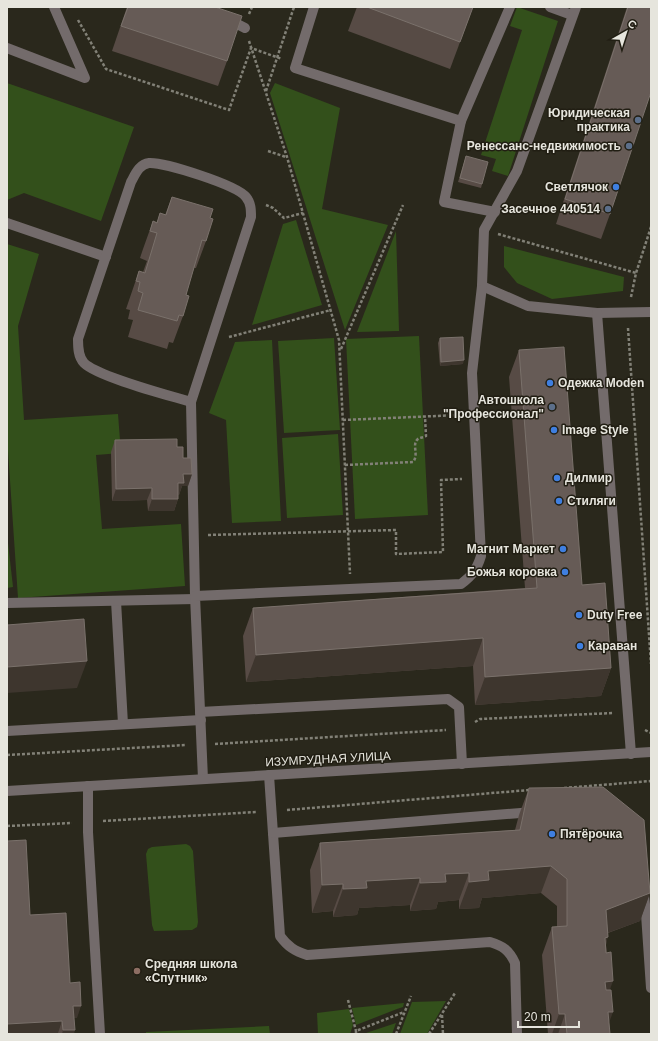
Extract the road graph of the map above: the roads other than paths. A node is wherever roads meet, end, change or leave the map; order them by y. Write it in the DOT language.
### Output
graph roads {
  1 [pos="54,7"];
  2 [pos="204,7"];
  3 [pos="314,7"];
  4 [pos="510,7"];
  5 [pos="550,7"];
  6 [pos="574,11"];
  7 [pos="245,28"];
  8 [pos="7,48"];
  9 [pos="462,121"];
  10 [pos="495,212"];
  11 [pos="7,223"];
  12 [pos="106,257"];
  13 [pos="482,286"];
  14 [pos="651,312"];
  15 [pos="597,313"];
  16 [pos="191,402"];
  17 [pos="195,597"];
  18 [pos="116,601"];
  19 [pos="7,603"];
  20 [pos="200,716"];
  21 [pos="123,724"];
  22 [pos="7,730"];
  23 [pos="651,752"];
  24 [pos="631,754"];
  25 [pos="462,764"];
  26 [pos="269,775"];
  27 [pos="203,780"];
  28 [pos="88,786"];
  29 [pos="7,790"];
  30 [pos="541,812"];
  31 [pos="273,833"];
  32 [pos="642,884"];
  33 [pos="649,914"];
  34 [pos="651,988"];
  35 [pos="100,1034"];
  36 [pos="517,1034"];
  1 -- 8 [label="street"];
  2 -- 7 [label="street"];
  3 -- 9 [label="street"];
  4 -- 9 [label="street"];
  5 -- 6 [label="street"];
  6 -- 10 [label="street"];
  9 -- 10 [label="street"];
  10 -- 13 [label="street"];
  11 -- 12 [label="street"];
  12 -- 16 [label="street"];
  12 -- 16 [label="street"];
  13 -- 15 [label="street"];
  13 -- 17 [label="street"];
  14 -- 15 [label="street"];
  15 -- 24 [label="street"];
  16 -- 17 [label="street"];
  17 -- 18 [label="street"];
  17 -- 20 [label="street"];
  18 -- 19 [label="street"];
  18 -- 21 [label="street"];
  20 -- 21 [label="street"];
  20 -- 25 [label="street"];
  20 -- 27 [label="street"];
  21 -- 22 [label="street"];
  23 -- 24 [label="street, ИЗУМРУДНАЯ УЛИЦА"];
  24 -- 25 [label="street, ИЗУМРУДНАЯ УЛИЦА"];
  25 -- 26 [label="street, ИЗУМРУДНАЯ УЛИЦА"];
  26 -- 27 [label="street, ИЗУМРУДНАЯ УЛИЦА"];
  26 -- 31 [label="street"];
  27 -- 28 [label="street, ИЗУМРУДНАЯ УЛИЦА"];
  28 -- 29 [label="street, ИЗУМРУДНАЯ УЛИЦА"];
  28 -- 35 [label="street"];
  30 -- 31 [label="street"];
  31 -- 36 [label="street"];
  32 -- 33 [label="street"];
  33 -- 34 [label="street"];
}
